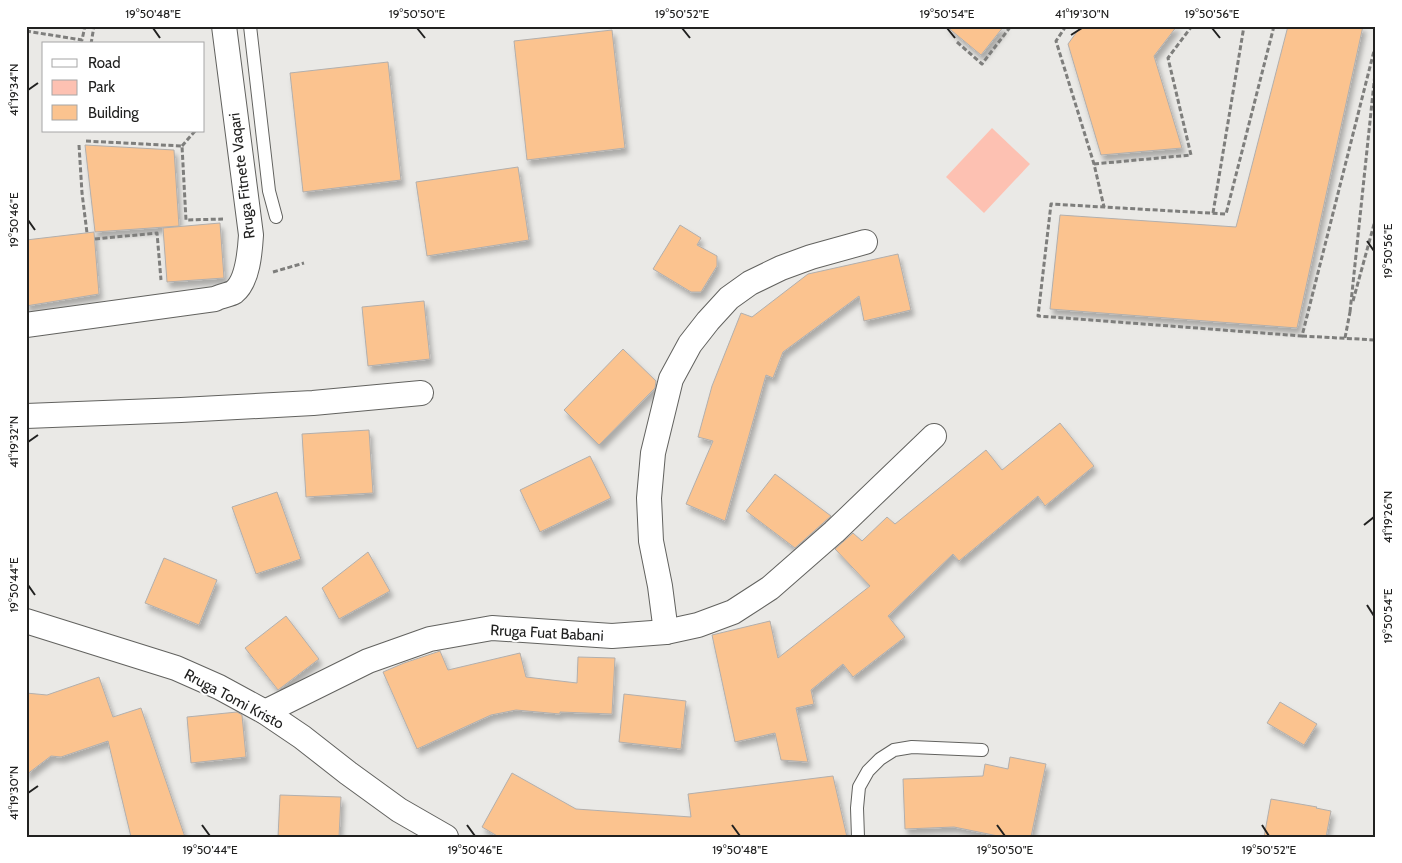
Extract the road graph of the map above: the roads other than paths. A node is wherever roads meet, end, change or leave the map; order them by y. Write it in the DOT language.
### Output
graph roads {
  1 [pos="224,26"];
  2 [pos="250,26"];
  3 [pos="276,217"];
  4 [pos="865,242"];
  5 [pos="26,325"];
  6 [pos="421,393"];
  7 [pos="26,416"];
  8 [pos="934,436"];
  9 [pos="26,621"];
  10 [pos="666,632"];
  11 [pos="265,712"];
  12 [pos="982,750"];
  13 [pos="446,837"];
  14 [pos="858,837"];
  1 -- 5 [label="street, Rruga Fitnete Vaqari"];
  2 -- 3 [label="lane"];
  4 -- 10 [label="street"];
  6 -- 7 [label="street"];
  8 -- 10 [label="street, Rruga Fuat Babani"];
  9 -- 11 [label="street, Rruga Tomi Kristo"];
  10 -- 11 [label="street, Rruga Fuat Babani"];
  11 -- 13 [label="street, Rruga Tomi Kristo"];
  12 -- 14 [label="lane"];
}
